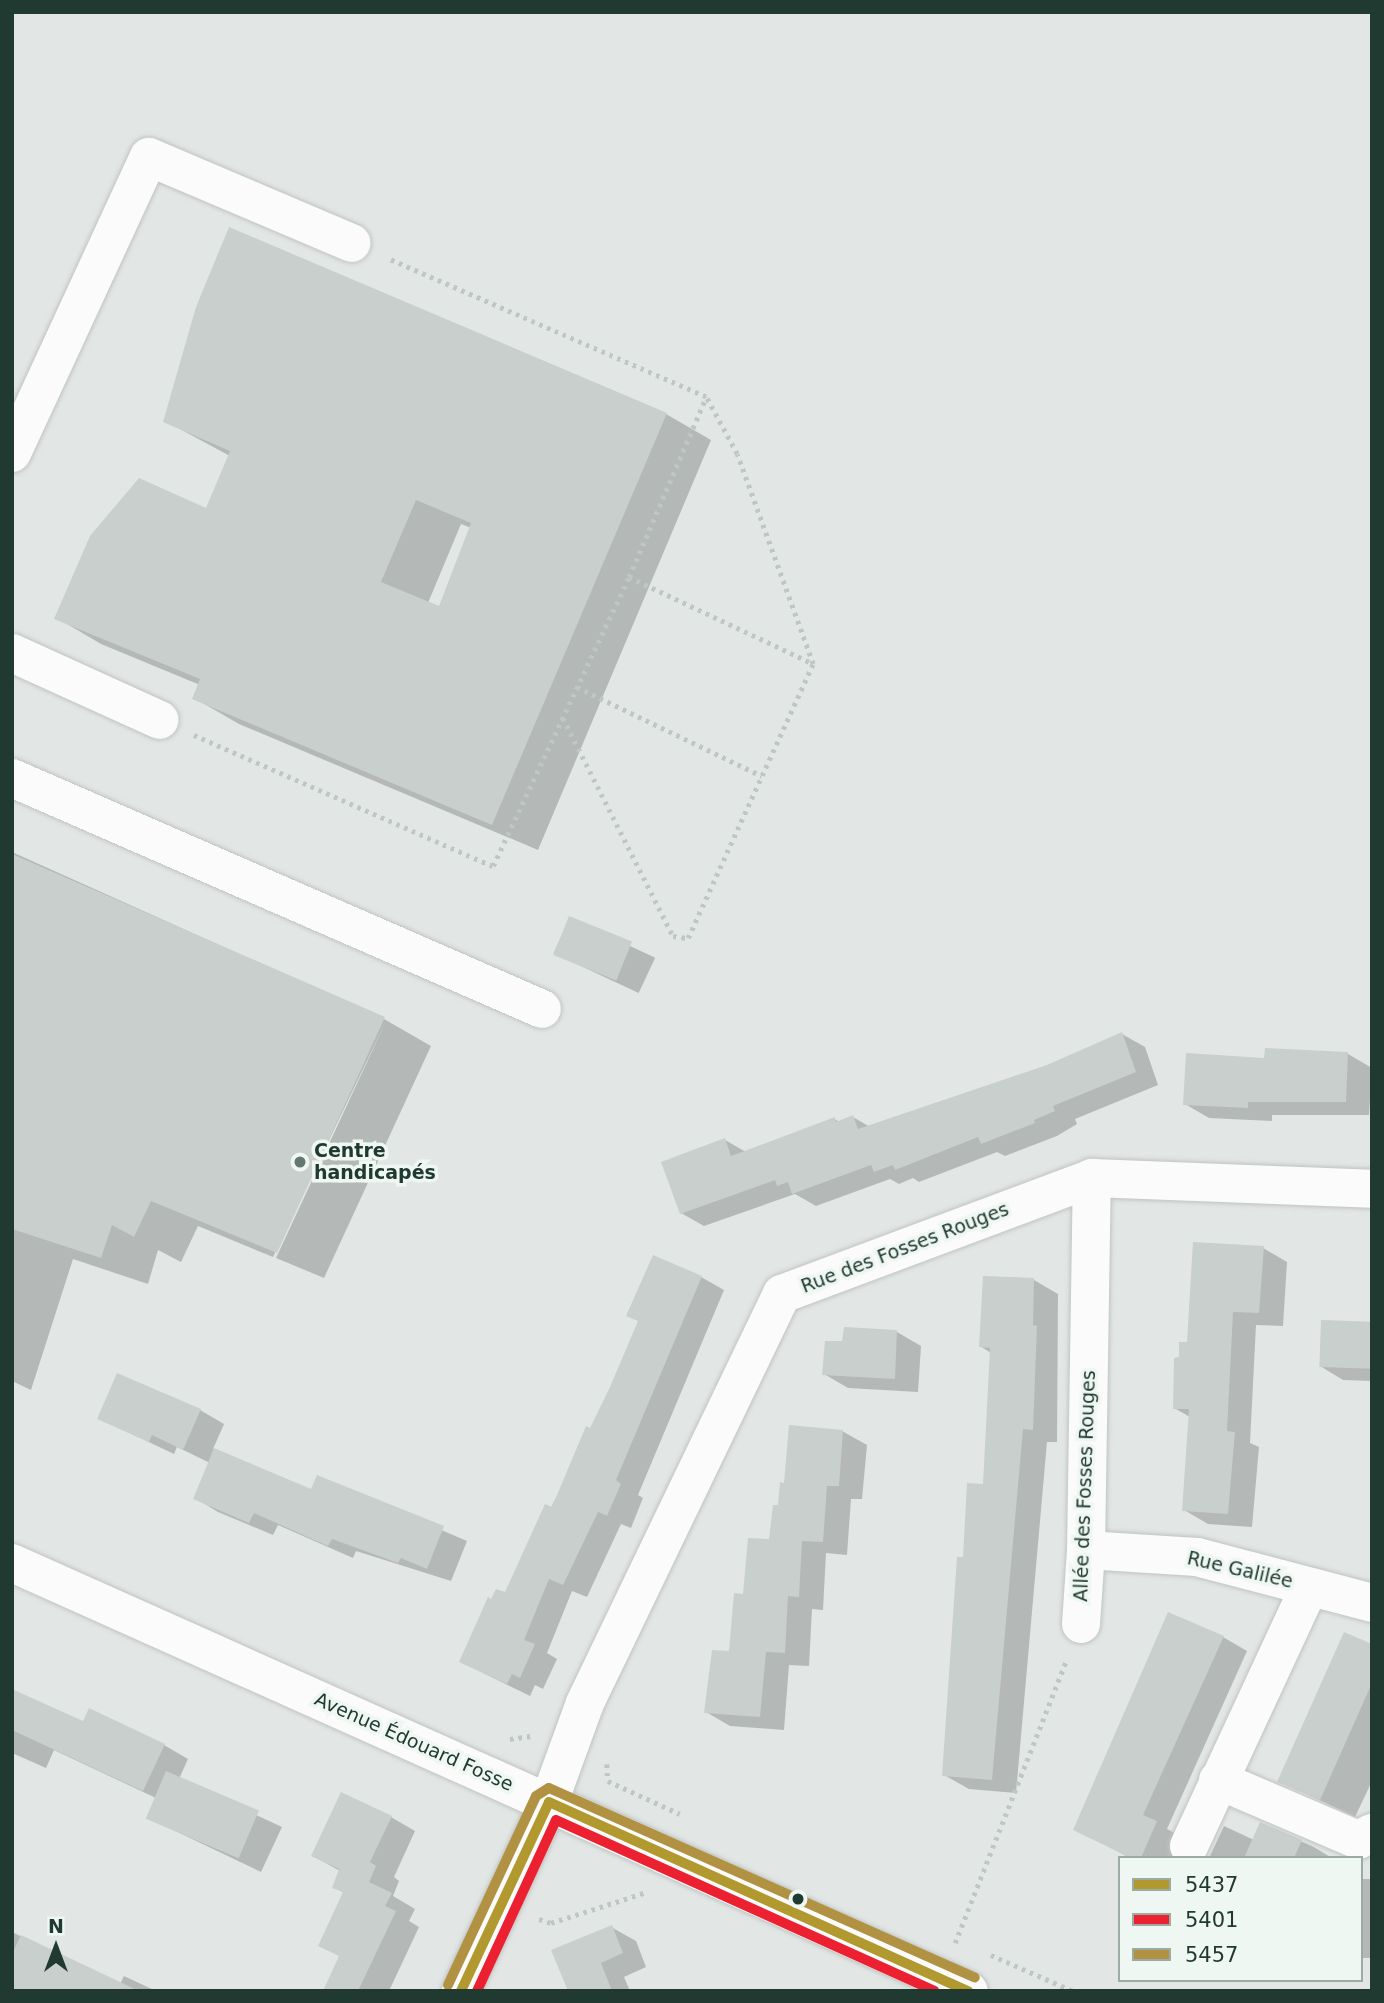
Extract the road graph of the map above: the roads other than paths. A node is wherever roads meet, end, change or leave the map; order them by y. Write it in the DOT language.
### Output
graph roads {
  1 [pos="352,243"];
  2 [pos="12,453"];
  3 [pos="12,653"];
  4 [pos="160,720"];
  5 [pos="12,778"];
  6 [pos="542,1009"];
  7 [pos="1092,1178"];
  8 [pos="1372,1189"];
  9 [pos="1086,1550"];
  10 [pos="12,1563"];
  11 [pos="1309,1587"];
  12 [pos="1372,1603"];
  13 [pos="1081,1624"];
  14 [pos="1218,1780"];
  15 [pos="549,1802"];
  16 [pos="1372,1833"];
  17 [pos="1189,1846"];
  18 [pos="954,1984"];
  19 [pos="461,1991"];
  1 -- 2 [label="street"];
  3 -- 4 [label="street"];
  5 -- 6 [label="street"];
  7 -- 8 [label="street, Rue des Fosses Rouges"];
  7 -- 9 [label="street, Allée des Fosses Rouges"];
  7 -- 15 [label="street, Rue des Fosses Rouges"];
  9 -- 11 [label="street, Rue Galilée"];
  9 -- 13 [label="street, Allée des Fosses Rouges"];
  10 -- 15 [label="street, Avenue Édouard Fosse"];
  11 -- 12 [label="street, Rue Galilée"];
  11 -- 14 [label="street, Rue Galilée"];
  14 -- 16 [label="street"];
  14 -- 17 [label="street, Rue Galilée"];
  15 -- 18 [label="street, Avenue Édouard Fosse"];
  15 -- 19 [label="street, Rue des Fosses Rouges"];
}
